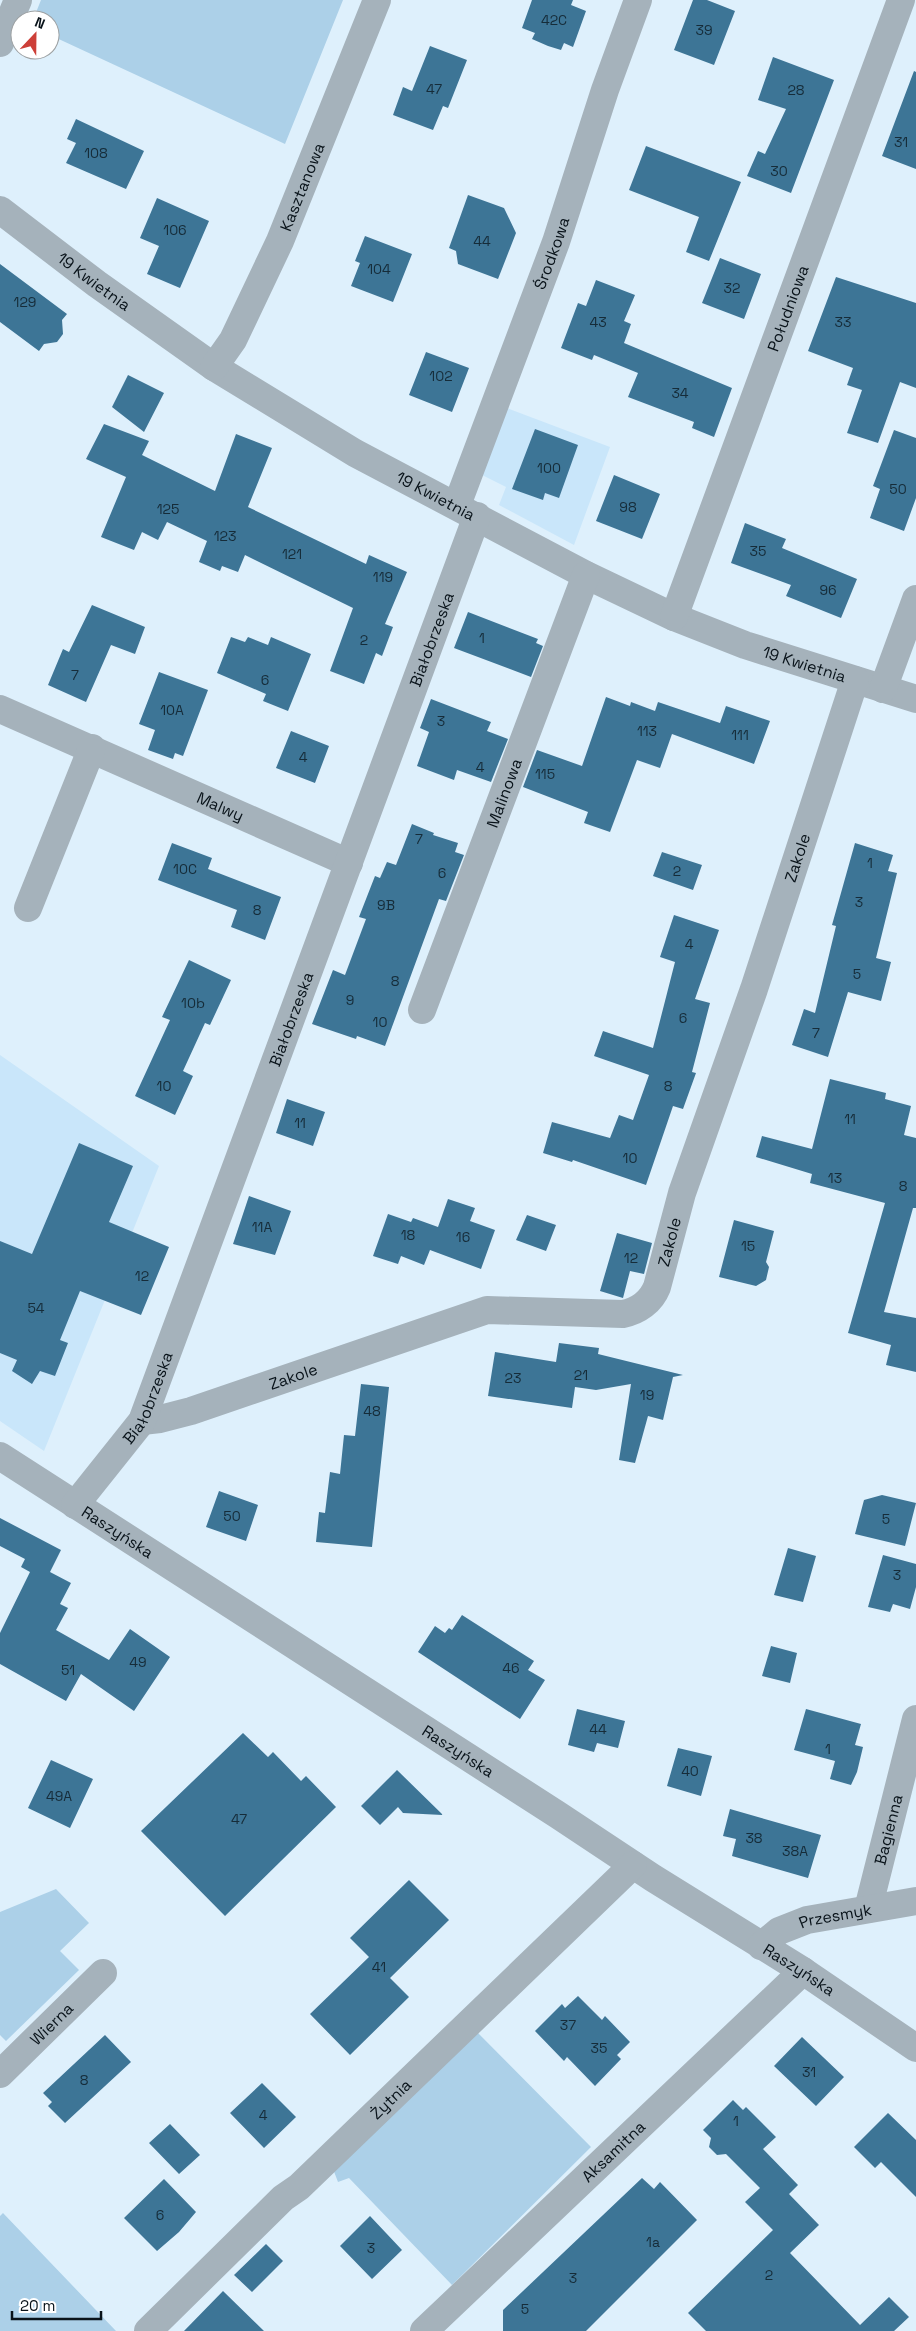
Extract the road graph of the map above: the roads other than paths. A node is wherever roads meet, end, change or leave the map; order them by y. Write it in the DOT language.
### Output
graph roads {
  1 [pos="18,0"];
  2 [pos="377,0"];
  3 [pos="638,0"];
  4 [pos="901,0"];
  5 [pos="0,43"];
  6 [pos="0,210"];
  7 [pos="214,367"];
  8 [pos="467,511"];
  9 [pos="586,575"];
  10 [pos="916,599"];
  11 [pos="674,617"];
  12 [pos="855,680"];
  13 [pos="883,689"];
  14 [pos="916,698"];
  15 [pos="0,709"];
  16 [pos="92,748"];
  17 [pos="349,863"];
  18 [pos="28,908"];
  19 [pos="422,1010"];
  20 [pos="142,1421"];
  21 [pos="0,1456"];
  22 [pos="75,1505"];
  23 [pos="916,1719"];
  24 [pos="632,1865"];
  25 [pos="916,1901"];
  26 [pos="868,1909"];
  27 [pos="761,1946"];
  28 [pos="803,1972"];
  29 [pos="103,1973"];
  30 [pos="916,2048"];
  31 [pos="0,2074"];
  32 [pos="148,2331"];
  33 [pos="424,2331"];
  1 -- 5 [label="street"];
  2 -- 7 [label="street, Kasztanowa"];
  3 -- 8 [label="street, Środkowa"];
  4 -- 11 [label="street, Południowa"];
  6 -- 7 [label="street, 19 Kwietnia"];
  7 -- 8 [label="street, 19 Kwietnia"];
  8 -- 9 [label="street, 19 Kwietnia"];
  8 -- 17 [label="street, Białobrzeska"];
  9 -- 11 [label="street, 19 Kwietnia"];
  9 -- 19 [label="street, Malinowa"];
  10 -- 13 [label="street"];
  11 -- 12 [label="street, 19 Kwietnia"];
  12 -- 13 [label="street, 19 Kwietnia"];
  12 -- 20 [label="street, Zakole"];
  13 -- 14 [label="street, 19 Kwietnia"];
  15 -- 16 [label="street, Malwy"];
  16 -- 17 [label="street, Malwy"];
  16 -- 18 [label="street"];
  17 -- 20 [label="street, Białobrzeska"];
  20 -- 22 [label="street, Białobrzeska"];
  21 -- 22 [label="street, Raszyńska"];
  22 -- 24 [label="street, Raszyńska"];
  23 -- 26 [label="street, Bagienna"];
  24 -- 27 [label="street, Raszyńska"];
  24 -- 32 [label="street, Żytnia"];
  25 -- 26 [label="street, Przesmyk"];
  26 -- 27 [label="street, Przesmyk"];
  27 -- 28 [label="street, Raszyńska"];
  28 -- 30 [label="street, Raszyńska"];
  28 -- 33 [label="street, Aksamitna"];
  29 -- 31 [label="street, Wierna"];
}
